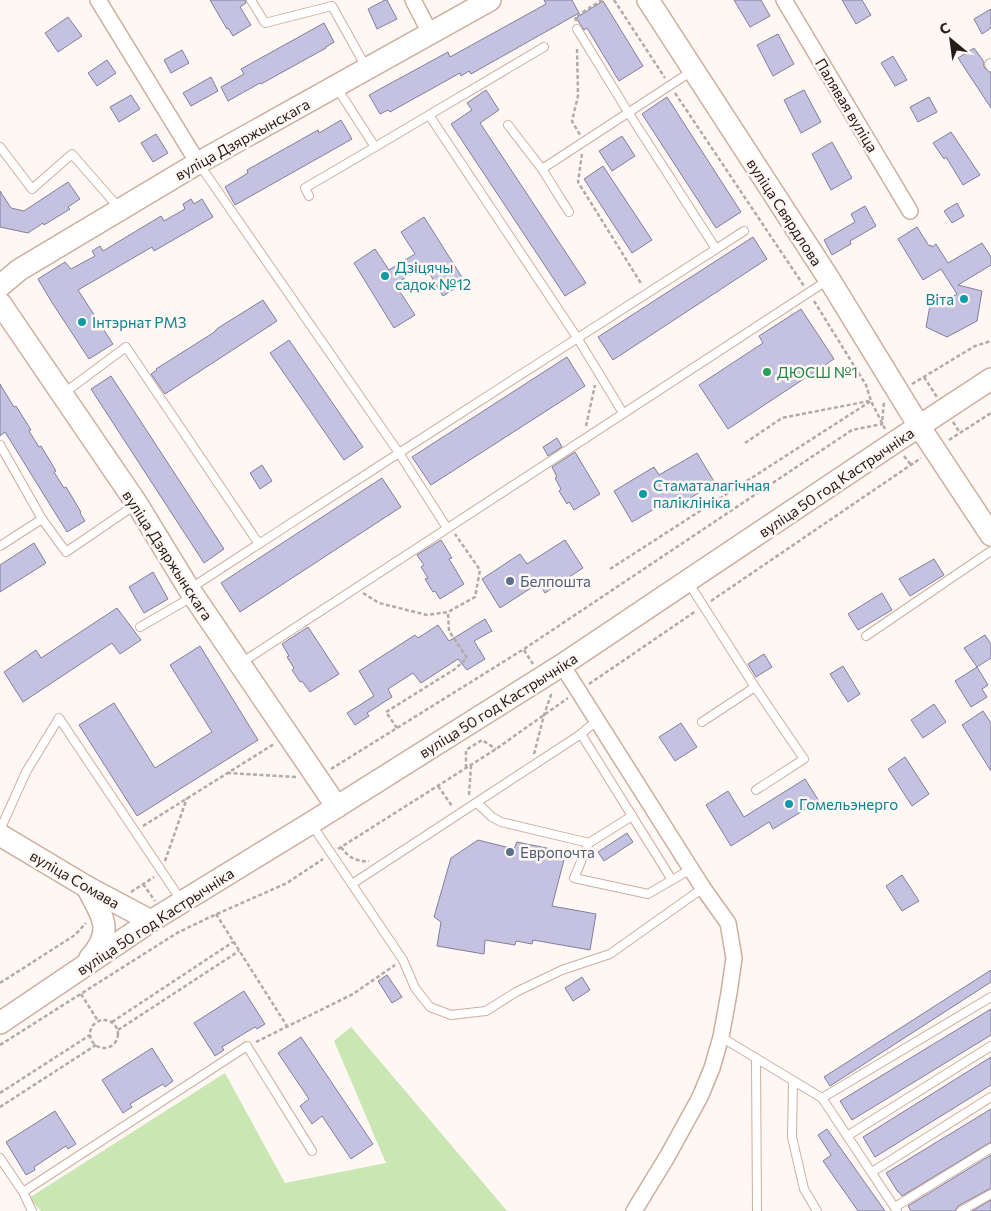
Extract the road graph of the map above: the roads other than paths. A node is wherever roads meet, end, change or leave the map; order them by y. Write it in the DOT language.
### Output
graph roads {
  1 [pos="98,0"];
  2 [pos="251,0"];
  3 [pos="414,0"];
  4 [pos="490,0"];
  5 [pos="648,0"];
  6 [pos="784,0"];
  7 [pos="577,29"];
  8 [pos="430,33"];
  9 [pos="544,47"];
  10 [pos="367,69"];
  11 [pos="694,70"];
  12 [pos="336,86"];
  13 [pos="628,112"];
  14 [pos="429,115"];
  15 [pos="508,125"];
  16 [pos="0,147"];
  17 [pos="375,147"];
  18 [pos="198,163"];
  19 [pos="542,169"];
  20 [pos="309,196"];
  21 [pos="120,210"];
  22 [pos="910,211"];
  23 [pos="569,212"];
  24 [pos="744,231"];
  25 [pos="716,248"];
  26 [pos="829,279"];
  27 [pos="0,286"];
  28 [pos="0,303"];
  29 [pos="578,339"];
  30 [pos="991,379"];
  31 [pos="62,394"];
  32 [pos="623,413"];
  33 [pos="919,426"];
  34 [pos="0,445"];
  35 [pos="399,453"];
  36 [pos="137,504"];
  37 [pos="42,519"];
  38 [pos="449,527"];
  39 [pos="991,535"];
  40 [pos="259,544"];
  41 [pos="0,546"];
  42 [pos="991,551"];
  43 [pos="688,581"];
  44 [pos="191,593"];
  45 [pos="140,626"];
  46 [pos="866,636"];
  47 [pos="240,664"];
  48 [pos="562,665"];
  49 [pos="755,687"];
  50 [pos="597,720"];
  51 [pos="702,722"];
  52 [pos="581,734"];
  53 [pos="756,790"];
  54 [pos="473,801"];
  55 [pos="337,807"];
  56 [pos="632,816"];
  57 [pos="311,823"];
  58 [pos="0,830"];
  59 [pos="0,835"];
  60 [pos="589,843"];
  61 [pos="691,869"];
  62 [pos="672,880"];
  63 [pos="352,884"];
  64 [pos="87,887"];
  65 [pos="704,888"];
  66 [pos="182,902"];
  67 [pos="151,921"];
  68 [pos="77,971"];
  69 [pos="991,997"];
  70 [pos="0,1023"];
  71 [pos="721,1037"];
  72 [pos="991,1046"];
  73 [pos="756,1058"];
  74 [pos="793,1081"];
  75 [pos="991,1096"];
  76 [pos="822,1098"];
  77 [pos="847,1136"];
  78 [pos="991,1148"];
  79 [pos="312,1151"];
  80 [pos="0,1158"];
  81 [pos="872,1172"];
  82 [pos="23,1192"];
  83 [pos="991,1194"];
  84 [pos="896,1209"];
  85 [pos="32,1211"];
  86 [pos="634,1211"];
  87 [pos="758,1211"];
  88 [pos="817,1211"];
  89 [pos="961,1211"];
  1 -- 18 [label="street"];
  2 -- 10 [label="lane"];
  3 -- 8 [label="street"];
  4 -- 8 [label="main road, вуліца Дзяржынскага"];
  5 -- 11 [label="main road, вуліца Свярдлова"];
  6 -- 22 [label="street, Палявая вуліца"];
  7 -- 13 [label="lane"];
  8 -- 10 [label="main road, вуліца Дзяржынскага"];
  9 -- 14 [label="lane"];
  10 -- 12 [label="main road, вуліца Дзяржынскага"];
  11 -- 13 [label="lane"];
  11 -- 26 [label="main road, вуліца Свярдлова"];
  12 -- 17 [label="lane"];
  12 -- 18 [label="main road, вуліца Дзяржынскага"];
  13 -- 19 [label="lane"];
  13 -- 25 [label="lane"];
  14 -- 17 [label="lane"];
  14 -- 29 [label="lane"];
  15 -- 19 [label="lane"];
  16 -- 21 [label="lane"];
  17 -- 20 [label="lane"];
  18 -- 21 [label="main road, вуліца Дзяржынскага"];
  18 -- 35 [label="lane"];
  19 -- 23 [label="lane"];
  21 -- 27 [label="main road, вуліца Дзяржынскага"];
  24 -- 25 [label="lane"];
  25 -- 29 [label="lane"];
  26 -- 32 [label="lane"];
  26 -- 33 [label="main road, вуліца Свярдлова"];
  28 -- 31 [label="main road, вуліца Дзяржынскага"];
  29 -- 32 [label="lane"];
  29 -- 35 [label="lane"];
  30 -- 33 [label="main road, вуліца 50 год Кастрычніка"];
  31 -- 36 [label="main road, вуліца Дзяржынскага"];
  31 -- 40 [label="lane"];
  32 -- 38 [label="lane"];
  33 -- 39 [label="main road, вуліца Свярдлова"];
  33 -- 43 [label="main road, вуліца 50 год Кастрычніка"];
  34 -- 37 [label="lane"];
  35 -- 38 [label="lane"];
  35 -- 40 [label="lane"];
  36 -- 37 [label="lane"];
  36 -- 44 [label="main road, вуліца Дзяржынскага"];
  37 -- 41 [label="lane"];
  38 -- 47 [label="lane"];
  40 -- 44 [label="lane"];
  42 -- 46 [label="lane"];
  43 -- 48 [label="main road, вуліца 50 год Кастрычніка"];
  43 -- 49 [label="lane"];
  44 -- 45 [label="lane"];
  44 -- 47 [label="main road, вуліца Дзяржынскага"];
  47 -- 55 [label="main road, вуліца Дзяржынскага"];
  48 -- 50 [label="street"];
  48 -- 55 [label="main road, вуліца 50 год Кастрычніка"];
  49 -- 51 [label="lane"];
  49 -- 53 [label="lane"];
  50 -- 52 [label="lane"];
  50 -- 61 [label="street"];
  52 -- 54 [label="lane"];
  52 -- 56 [label="lane"];
  54 -- 60 [label="lane"];
  54 -- 63 [label="lane"];
  55 -- 57 [label="main road, вуліца 50 год Кастрычніка"];
  56 -- 60 [label="lane"];
  56 -- 62 [label="lane"];
  57 -- 63 [label="lane"];
  57 -- 66 [label="main road, вуліца 50 год Кастрычніка"];
  58 -- 66 [label="lane"];
  59 -- 64 [label="main road, вуліца Сомава"];
  60 -- 62 [label="lane"];
  61 -- 62 [label="lane"];
  61 -- 65 [label="street"];
  63 -- 65 [label="lane"];
  64 -- 67 [label="main road, вуліца Сомава"];
  64 -- 68 [label="main road"];
  65 -- 71 [label="street"];
  66 -- 67 [label="main road, вуліца 50 год Кастрычніка"];
  67 -- 68 [label="main road, вуліца 50 год Кастрычніка"];
  68 -- 70 [label="main road, вуліца 50 год Кастрычніка"];
  69 -- 76 [label="lane"];
  71 -- 73 [label="lane"];
  71 -- 86 [label="street"];
  72 -- 77 [label="lane"];
  73 -- 74 [label="lane"];
  73 -- 87 [label="lane"];
  74 -- 76 [label="lane"];
  74 -- 88 [label="lane"];
  75 -- 81 [label="lane"];
  76 -- 77 [label="lane"];
  77 -- 81 [label="lane"];
  78 -- 84 [label="lane"];
  79 -- 82 [label="lane"];
  80 -- 82 [label="lane"];
  81 -- 84 [label="lane"];
  82 -- 85 [label="lane"];
  83 -- 89 [label="lane"];
}
